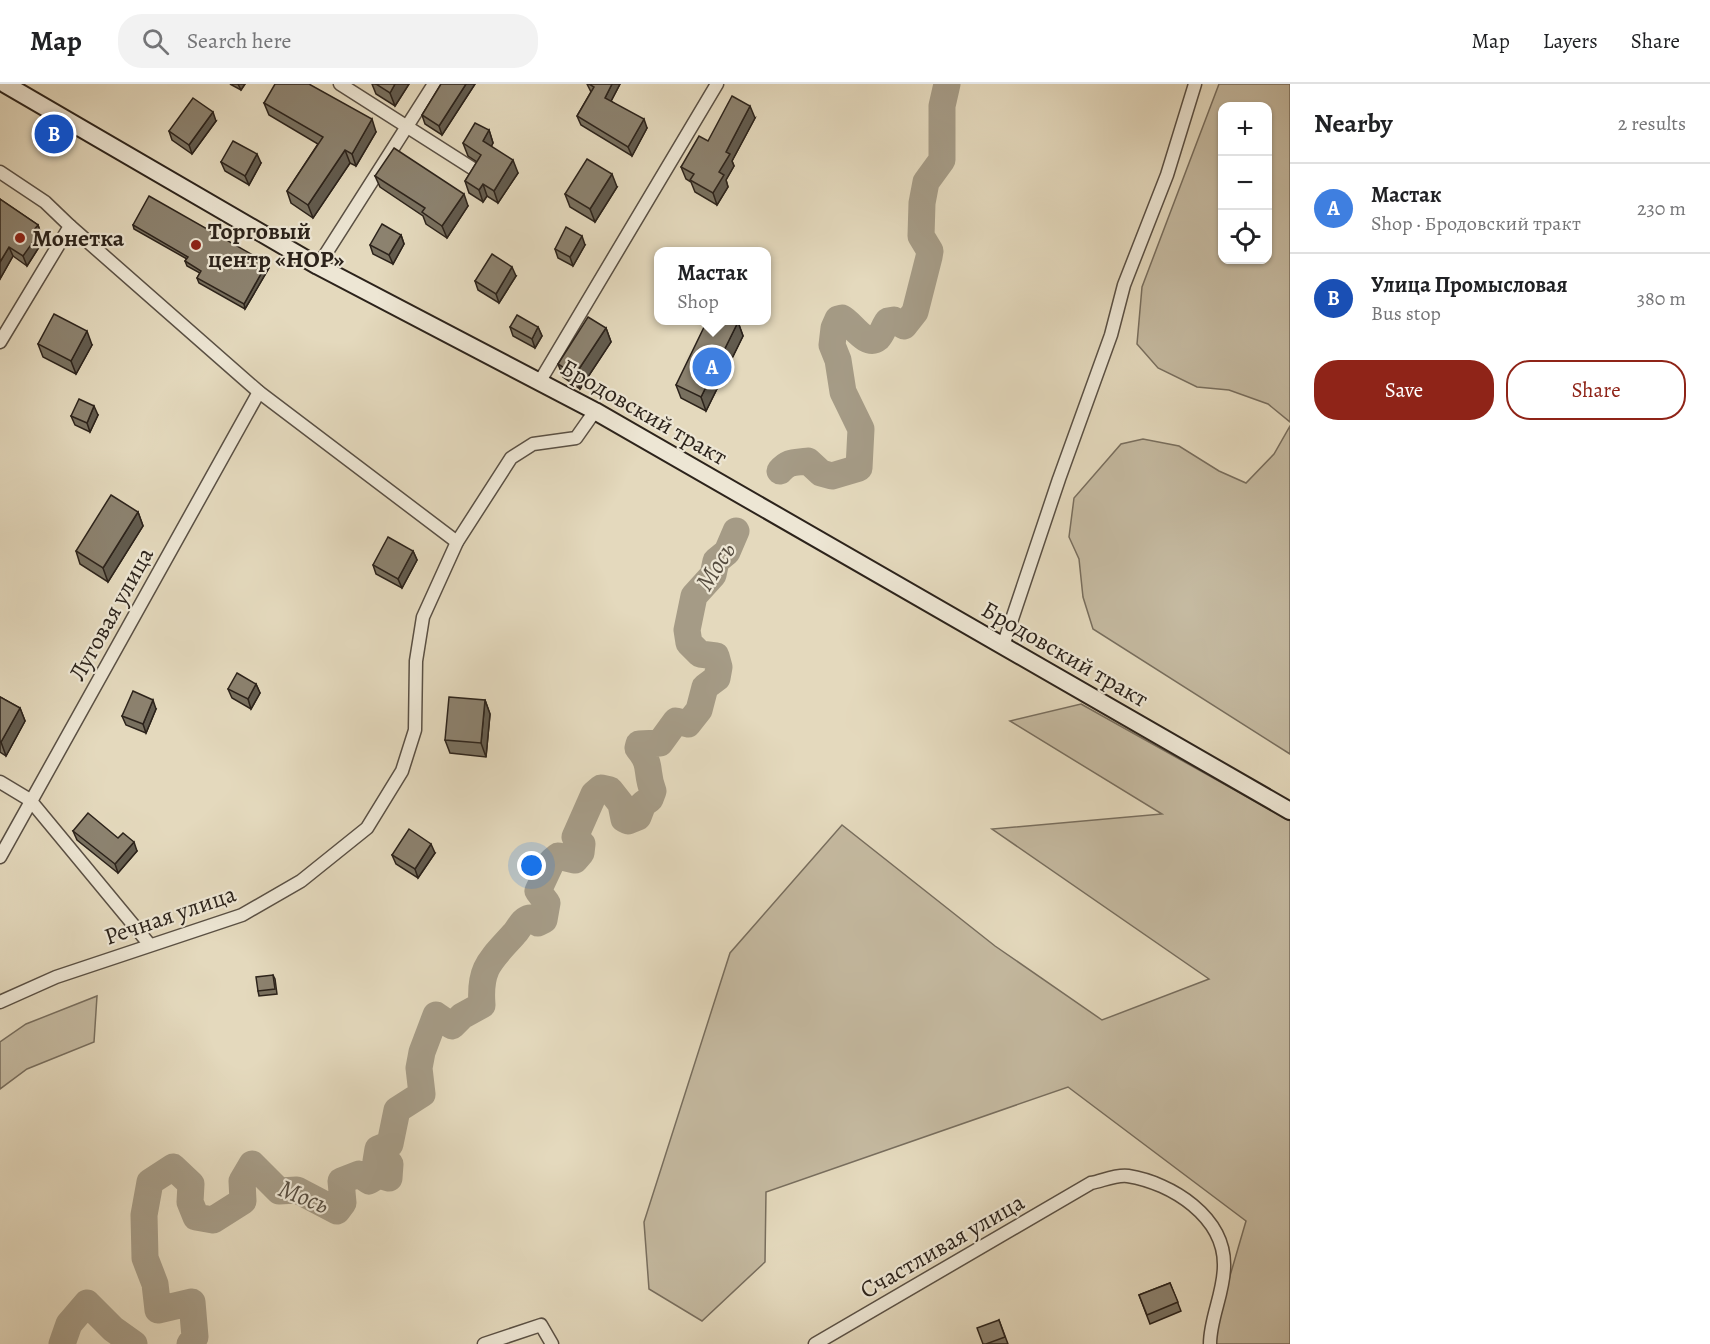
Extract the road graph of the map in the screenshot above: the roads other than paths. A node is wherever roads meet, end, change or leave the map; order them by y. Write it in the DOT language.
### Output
graph roads {
  1 [pos="5,84"];
  2 [pos="340,84"];
  3 [pos="434,84"];
  4 [pos="717,84"];
  5 [pos="1195,84"];
  6 [pos="406,126"];
  7 [pos="476,170"];
  8 [pos="0,172"];
  9 [pos="70,226"];
  10 [pos="318,266"];
  11 [pos="0,342"];
  12 [pos="540,381"];
  13 [pos="260,392"];
  14 [pos="595,411"];
  15 [pos="457,542"];
  16 [pos="1003,646"];
  17 [pos="0,782"];
  18 [pos="30,800"];
  19 [pos="1290,811"];
  20 [pos="0,857"];
  21 [pos="150,945"];
  22 [pos="0,1002"];
  23 [pos="484,1344"];
  24 [pos="552,1344"];
  25 [pos="814,1344"];
  26 [pos="1210,1344"];
  1 -- 10 [label="main road, Бродовский тракт"];
  2 -- 6 [label="street"];
  3 -- 6 [label="street"];
  4 -- 12 [label="street"];
  5 -- 16 [label="street"];
  6 -- 7 [label="street"];
  6 -- 10 [label="street"];
  8 -- 9 [label="street"];
  9 -- 11 [label="street"];
  9 -- 13 [label="street"];
  10 -- 12 [label="main road, Бродовский тракт"];
  12 -- 14 [label="main road, Бродовский тракт"];
  13 -- 15 [label="street"];
  13 -- 18 [label="street, Луговая улица"];
  14 -- 15 [label="street, Речная улица"];
  14 -- 16 [label="main road, Бродовский тракт"];
  15 -- 21 [label="street, Речная улица"];
  16 -- 19 [label="main road, Бродовский тракт"];
  17 -- 18 [label="street"];
  18 -- 20 [label="street, Луговая улица"];
  18 -- 21 [label="street"];
  21 -- 22 [label="street, Речная улица"];
  23 -- 24 [label="street"];
  25 -- 26 [label="street, Счастливая улица"];
}
